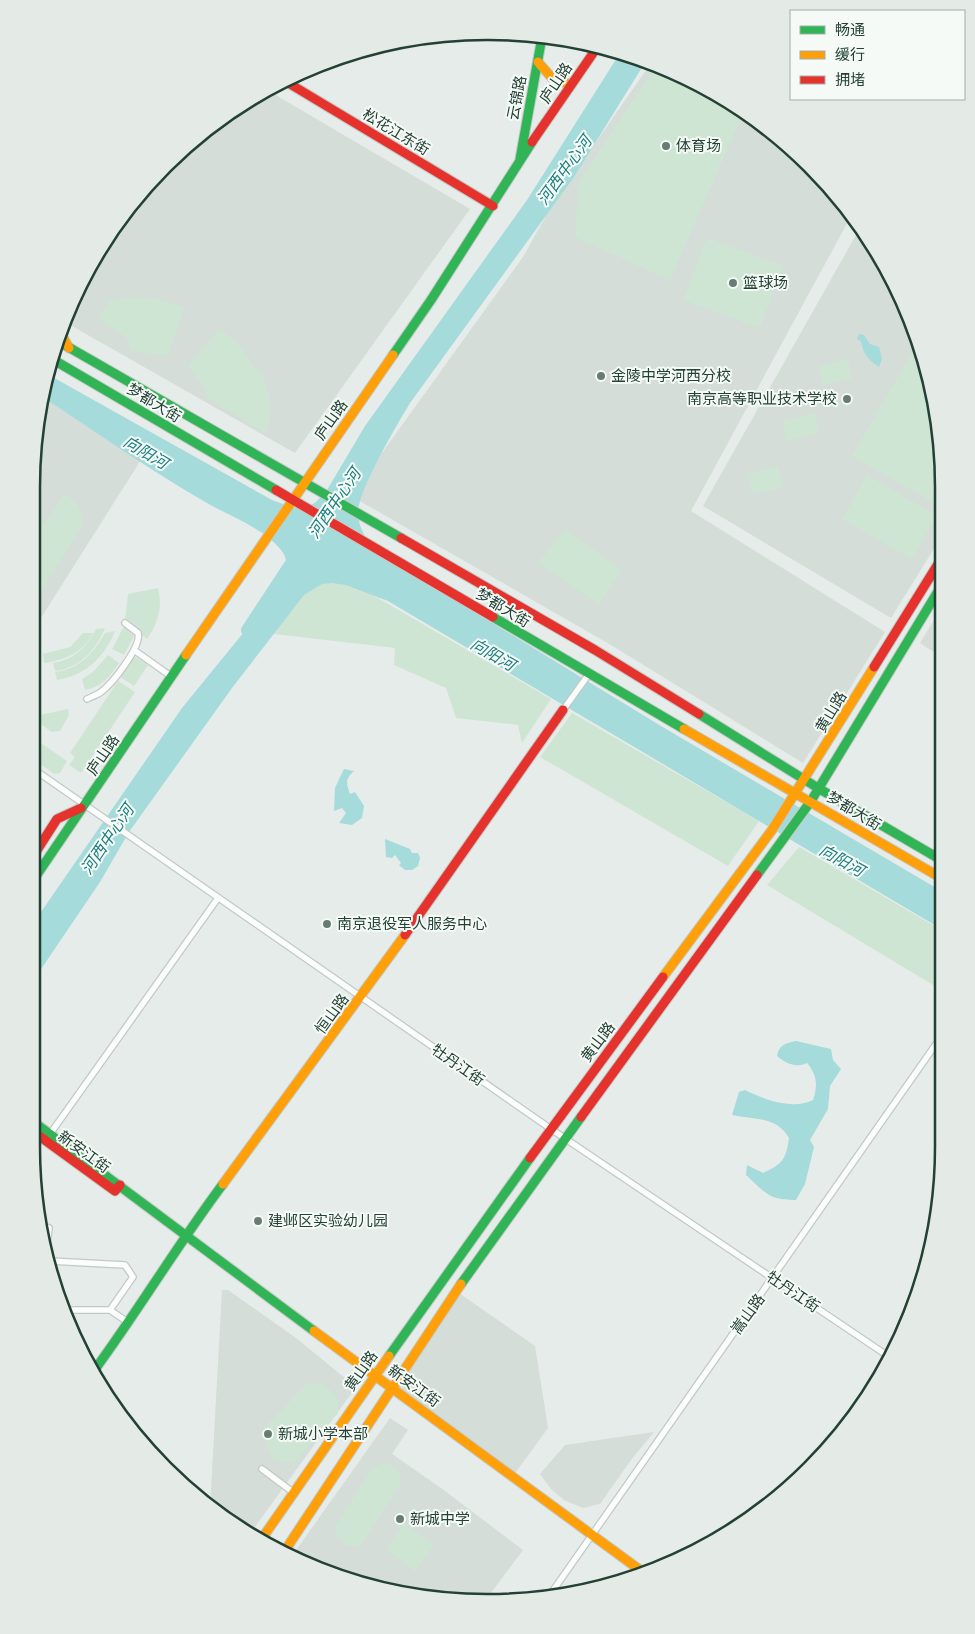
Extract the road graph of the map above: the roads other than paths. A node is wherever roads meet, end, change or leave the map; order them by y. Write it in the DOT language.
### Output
graph roads {
  1 [pos="541,43"];
  2 [pos="593,53"];
  3 [pos="538,62"];
  4 [pos="292,85"];
  5 [pos="571,85"];
  6 [pos="519,164"];
  7 [pos="493,206"];
  8 [pos="65,341"];
  9 [pos="64,345"];
  10 [pos="69,348"];
  11 [pos="58,363"];
  12 [pos="308,485"];
  13 [pos="296,502"];
  14 [pos="935,569"];
  15 [pos="935,596"];
  16 [pos="125,623"];
  17 [pos="134,650"];
  18 [pos="589,674"];
  19 [pos="172,677"];
  20 [pos="86,699"];
  21 [pos="563,710"];
  22 [pos="40,774"];
  23 [pos="805,780"];
  24 [pos="818,788"];
  25 [pos="796,793"];
  26 [pos="811,801"];
  27 [pos="85,806"];
  28 [pos="40,846"];
  29 [pos="935,856"];
  30 [pos="40,871"];
  31 [pos="935,874"];
  32 [pos="218,898"];
  33 [pos="361,998"];
  34 [pos="935,1046"];
  35 [pos="40,1127"];
  36 [pos="550,1129"];
  37 [pos="50,1134"];
  38 [pos="40,1137"];
  39 [pos="565,1138"];
  40 [pos="120,1185"];
  41 [pos="186,1235"];
  42 [pos="55,1262"];
  43 [pos="773,1279"];
  44 [pos="71,1310"];
  45 [pos="110,1310"];
  46 [pos="129,1323"];
  47 [pos="884,1353"];
  48 [pos="98,1366"];
  49 [pos="375,1375"];
  50 [pos="394,1388"];
  51 [pos="262,1469"];
  52 [pos="294,1493"];
  53 [pos="591,1534"];
  54 [pos="265,1535"];
  55 [pos="288,1547"];
  56 [pos="637,1568"];
  57 [pos="554,1589"];
  1 -- 3 [label="main road, 云锦路"];
  2 -- 5 [label="main road, 庐山路"];
  3 -- 5 [label="main road"];
  3 -- 6 [label="main road, 云锦路"];
  4 -- 7 [label="main road, 松花江东街"];
  5 -- 6 [label="main road, 庐山路"];
  6 -- 7 [label="main road, 庐山路"];
  7 -- 12 [label="main road, 庐山路"];
  8 -- 10 [label="main road"];
  9 -- 10 [label="main road, 梦都大街"];
  10 -- 12 [label="main road, 梦都大街"];
  11 -- 13 [label="main road, 梦都大街"];
  12 -- 13 [label="main road, 庐山路"];
  12 -- 23 [label="main road, 梦都大街"];
  13 -- 18 [label="main road, 梦都大街"];
  13 -- 19 [label="main road, 庐山路"];
  14 -- 23 [label="main road, 黄山路"];
  15 -- 24 [label="main road, 黄山路"];
  16 -- 17 [label="street"];
  17 -- 19 [label="street"];
  17 -- 20 [label="street"];
  18 -- 21 [label="street, 恒山路"];
  18 -- 25 [label="main road, 梦都大街"];
  19 -- 27 [label="main road, 庐山路"];
  21 -- 33 [label="main road, 恒山路"];
  22 -- 27 [label="street, 牡丹江街"];
  23 -- 24 [label="main road, 梦都大街"];
  23 -- 25 [label="main road, 黄山路"];
  24 -- 26 [label="main road, 黄山路"];
  24 -- 29 [label="main road, 梦都大街"];
  25 -- 26 [label="main road, 梦都大街"];
  25 -- 36 [label="main road, 黄山路"];
  26 -- 31 [label="main road, 梦都大街"];
  26 -- 39 [label="main road, 黄山路"];
  27 -- 28 [label="main road"];
  27 -- 30 [label="main road, 庐山路"];
  27 -- 32 [label="street, 牡丹江街"];
  32 -- 33 [label="street, 牡丹江街"];
  32 -- 37 [label="street"];
  33 -- 36 [label="street, 牡丹江街"];
  33 -- 41 [label="main road, 恒山路"];
  34 -- 43 [label="street, 嵩山路"];
  35 -- 37 [label="main road, 新安江街"];
  36 -- 39 [label="street, 牡丹江街"];
  36 -- 49 [label="main road, 黄山路"];
  37 -- 40 [label="main road, 新安江街"];
  38 -- 40 [label="main road, 新安江街"];
  39 -- 43 [label="street, 牡丹江街"];
  39 -- 50 [label="main road, 黄山路"];
  40 -- 41 [label="main road, 新安江街"];
  41 -- 46 [label="main road, 恒山路"];
  41 -- 49 [label="main road, 新安江街"];
  42 -- 45 [label="street"];
  43 -- 47 [label="street, 牡丹江街"];
  43 -- 53 [label="street, 嵩山路"];
  44 -- 45 [label="street"];
  45 -- 46 [label="street"];
  46 -- 48 [label="main road, 恒山路"];
  49 -- 50 [label="main road, 新安江街"];
  49 -- 52 [label="main road, 黄山路"];
  50 -- 53 [label="main road, 新安江街"];
  50 -- 55 [label="main road, 黄山路"];
  51 -- 52 [label="street"];
  52 -- 54 [label="main road, 黄山路"];
  53 -- 56 [label="main road, 新安江街"];
  53 -- 57 [label="street, 嵩山路"];
}
